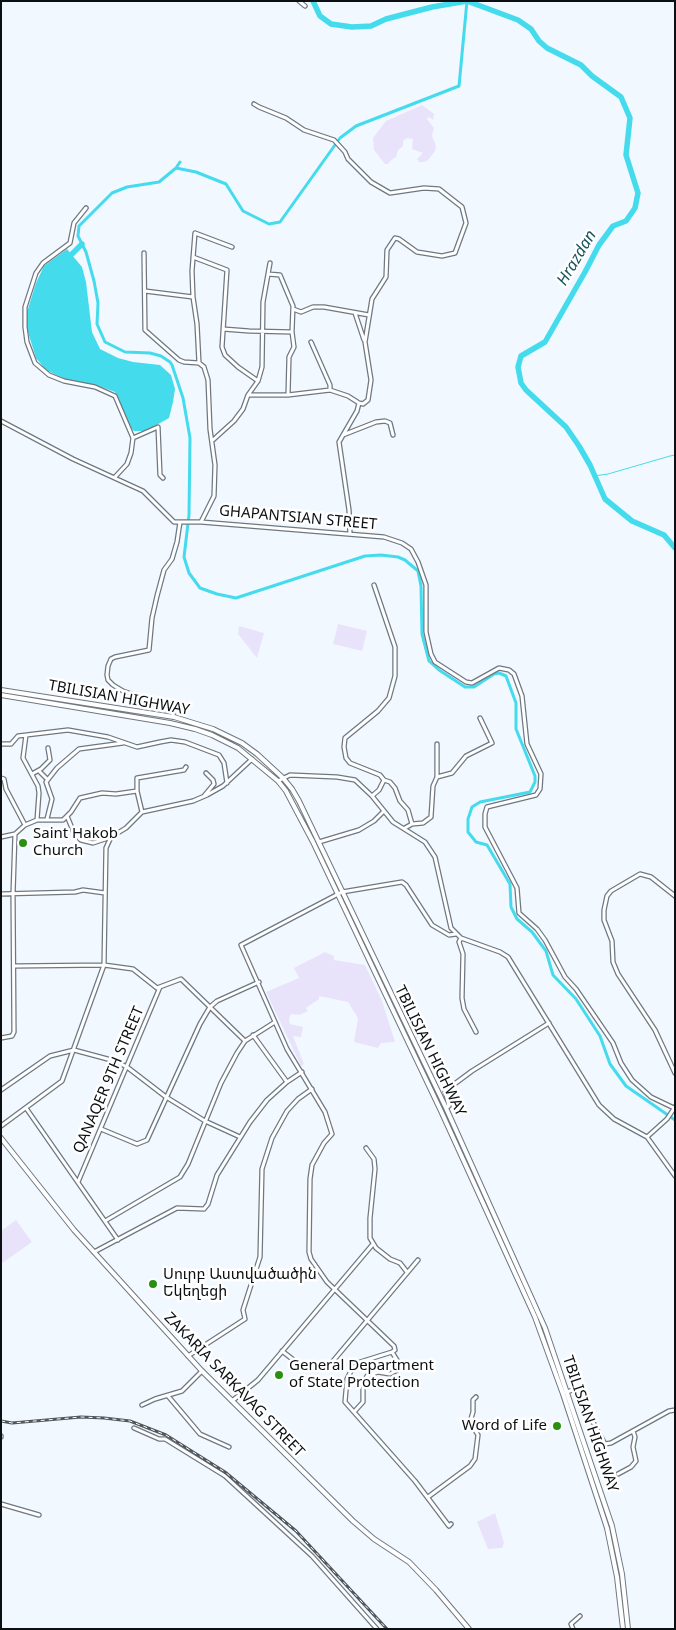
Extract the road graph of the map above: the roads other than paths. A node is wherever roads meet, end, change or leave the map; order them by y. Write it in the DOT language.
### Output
graph roads {
  1 [pos="298,1"];
  2 [pos="305,6"];
  3 [pos="254,104"];
  4 [pos="86,208"];
  5 [pos="232,247"];
  6 [pos="144,253"];
  7 [pos="193,256"];
  8 [pos="270,263"];
  9 [pos="268,274"];
  10 [pos="145,291"];
  11 [pos="193,298"];
  12 [pos="293,309"];
  13 [pos="354,312"];
  14 [pos="369,315"];
  15 [pos="223,329"];
  16 [pos="264,330"];
  17 [pos="292,332"];
  18 [pos="311,342"];
  19 [pos="365,342"];
  20 [pos="199,364"];
  21 [pos="258,381"];
  22 [pos="330,390"];
  23 [pos="248,395"];
  24 [pos="288,395"];
  25 [pos="359,403"];
  26 [pos="1,422"];
  27 [pos="342,435"];
  28 [pos="393,435"];
  29 [pos="133,438"];
  30 [pos="212,440"];
  31 [pos="115,478"];
  32 [pos="163,478"];
  33 [pos="181,522"];
  34 [pos="201,522"];
  35 [pos="350,533"];
  36 [pos="374,585"];
  37 [pos="1,690"];
  38 [pos="25,694"];
  39 [pos="1,695"];
  40 [pos="24,699"];
  41 [pos="174,717"];
  42 [pos="480,718"];
  43 [pos="26,735"];
  44 [pos="123,743"];
  45 [pos="1,744"];
  46 [pos="437,744"];
  47 [pos="48,748"];
  48 [pos="252,759"];
  49 [pos="186,767"];
  50 [pos="39,771"];
  51 [pos="206,773"];
  52 [pos="32,774"];
  53 [pos="437,777"];
  54 [pos="1,778"];
  55 [pos="283,778"];
  56 [pos="47,779"];
  57 [pos="384,780"];
  58 [pos="278,781"];
  59 [pos="227,783"];
  60 [pos="137,791"];
  61 [pos="204,796"];
  62 [pos="372,796"];
  63 [pos="384,811"];
  64 [pos="142,812"];
  65 [pos="67,816"];
  66 [pos="47,819"];
  67 [pos="37,820"];
  68 [pos="412,824"];
  69 [pos="25,825"];
  70 [pos="404,829"];
  71 [pos="15,834"];
  72 [pos="1,837"];
  73 [pos="111,837"];
  74 [pos="319,842"];
  75 [pos="105,892"];
  76 [pos="342,892"];
  77 [pos="1,894"];
  78 [pos="13,894"];
  79 [pos="337,894"];
  80 [pos="675,896"];
  81 [pos="456,934"];
  82 [pos="461,938"];
  83 [pos="104,965"];
  84 [pos="15,966"];
  85 [pos="259,982"];
  86 [pos="160,987"];
  87 [pos="210,1007"];
  88 [pos="276,1022"];
  89 [pos="549,1023"];
  90 [pos="476,1032"];
  91 [pos="254,1034"];
  92 [pos="1,1038"];
  93 [pos="245,1042"];
  94 [pos="74,1050"];
  95 [pos="127,1067"];
  96 [pos="302,1072"];
  97 [pos="675,1073"];
  98 [pos="288,1082"];
  99 [pos="312,1089"];
  100 [pos="1,1090"];
  101 [pos="166,1097"];
  102 [pos="675,1107"];
  103 [pos="26,1108"];
  104 [pos="446,1108"];
  105 [pos="205,1121"];
  106 [pos="1,1126"];
  107 [pos="101,1128"];
  108 [pos="240,1137"];
  109 [pos="646,1137"];
  110 [pos="1,1138"];
  111 [pos="366,1148"];
  112 [pos="675,1176"];
  113 [pos="78,1182"];
  114 [pos="105,1221"];
  115 [pos="118,1240"];
  116 [pos="373,1244"];
  117 [pos="94,1252"];
  118 [pos="418,1260"];
  119 [pos="407,1272"];
  120 [pos="334,1290"];
  121 [pos="367,1319"];
  122 [pos="282,1351"];
  123 [pos="392,1352"];
  124 [pos="188,1356"];
  125 [pos="202,1371"];
  126 [pos="568,1392"];
  127 [pos="168,1396"];
  128 [pos="476,1397"];
  129 [pos="232,1401"];
  130 [pos="142,1405"];
  131 [pos="675,1410"];
  132 [pos="354,1412"];
  133 [pos="134,1428"];
  134 [pos="633,1431"];
  135 [pos="228,1447"];
  136 [pos="618,1474"];
  137 [pos="428,1498"];
  138 [pos="1,1504"];
  139 [pos="38,1515"];
  140 [pos="451,1524"];
  141 [pos="580,1616"];
  142 [pos="377,1629"];
  143 [pos="469,1629"];
  144 [pos="573,1629"];
  145 [pos="622,1629"];
  146 [pos="628,1629"];
  1 -- 2 [label="street"];
  3 -- 14 [label="street"];
  4 -- 29 [label="street"];
  5 -- 7 [label="street"];
  6 -- 10 [label="street"];
  7 -- 11 [label="street"];
  7 -- 15 [label="street"];
  8 -- 9 [label="street"];
  9 -- 12 [label="street"];
  9 -- 16 [label="street"];
  10 -- 11 [label="street"];
  10 -- 20 [label="street"];
  11 -- 20 [label="street"];
  12 -- 13 [label="street"];
  12 -- 17 [label="street"];
  13 -- 14 [label="street"];
  13 -- 19 [label="street"];
  14 -- 19 [label="street"];
  15 -- 16 [label="street"];
  15 -- 21 [label="street"];
  16 -- 17 [label="street"];
  16 -- 21 [label="street"];
  17 -- 24 [label="street"];
  18 -- 22 [label="street"];
  19 -- 25 [label="street"];
  20 -- 30 [label="street"];
  21 -- 23 [label="street"];
  22 -- 24 [label="street"];
  22 -- 25 [label="street"];
  23 -- 24 [label="street"];
  23 -- 30 [label="street"];
  25 -- 27 [label="street"];
  26 -- 31 [label="street"];
  27 -- 28 [label="street"];
  27 -- 35 [label="street"];
  29 -- 31 [label="street"];
  29 -- 32 [label="street"];
  30 -- 34 [label="street"];
  31 -- 33 [label="street"];
  33 -- 34 [label="street, GHAPANTSIAN STREET"];
  33 -- 41 [label="street"];
  34 -- 35 [label="street, GHAPANTSIAN STREET"];
  35 -- 102 [label="street, GHAPANTSIAN STREET"];
  36 -- 57 [label="street"];
  37 -- 38 [label="main road, TBILISIAN HIGHWAY"];
  38 -- 40 [label="main road"];
  38 -- 41 [label="main road, TBILISIAN HIGHWAY"];
  39 -- 40 [label="main road, TBILISIAN HIGHWAY"];
  40 -- 48 [label="main road, TBILISIAN HIGHWAY"];
  41 -- 55 [label="main road, TBILISIAN HIGHWAY"];
  42 -- 53 [label="street"];
  43 -- 44 [label="street"];
  43 -- 45 [label="street"];
  43 -- 52 [label="street"];
  44 -- 56 [label="street"];
  44 -- 59 [label="street"];
  46 -- 53 [label="street"];
  47 -- 50 [label="street"];
  48 -- 58 [label="main road, TBILISIAN HIGHWAY"];
  48 -- 59 [label="street"];
  49 -- 60 [label="street"];
  50 -- 52 [label="street"];
  50 -- 56 [label="street"];
  51 -- 61 [label="street"];
  52 -- 67 [label="street"];
  53 -- 68 [label="street"];
  54 -- 69 [label="street"];
  55 -- 58 [label="street"];
  55 -- 62 [label="street"];
  55 -- 74 [label="main road, TBILISIAN HIGHWAY"];
  56 -- 66 [label="street"];
  57 -- 62 [label="street"];
  57 -- 68 [label="street"];
  58 -- 79 [label="main road, TBILISIAN HIGHWAY"];
  59 -- 61 [label="street"];
  60 -- 64 [label="street"];
  60 -- 65 [label="street"];
  61 -- 64 [label="street"];
  62 -- 63 [label="street"];
  63 -- 70 [label="street"];
  63 -- 74 [label="street"];
  64 -- 73 [label="street"];
  65 -- 66 [label="street"];
  65 -- 73 [label="street"];
  66 -- 67 [label="street"];
  67 -- 69 [label="street"];
  68 -- 70 [label="street"];
  69 -- 71 [label="street"];
  70 -- 81 [label="street"];
  71 -- 72 [label="street"];
  71 -- 78 [label="street"];
  73 -- 75 [label="street"];
  74 -- 76 [label="main road, TBILISIAN HIGHWAY"];
  75 -- 78 [label="street"];
  75 -- 83 [label="street"];
  76 -- 79 [label="street"];
  76 -- 81 [label="street"];
  76 -- 104 [label="main road, TBILISIAN HIGHWAY"];
  77 -- 78 [label="street"];
  78 -- 84 [label="street"];
  79 -- 85 [label="street"];
  79 -- 145 [label="main road, TBILISIAN HIGHWAY"];
  80 -- 97 [label="street"];
  81 -- 82 [label="street"];
  82 -- 89 [label="street"];
  82 -- 90 [label="street"];
  83 -- 84 [label="street"];
  83 -- 86 [label="street"];
  83 -- 94 [label="street"];
  84 -- 92 [label="street"];
  85 -- 87 [label="street"];
  85 -- 88 [label="street"];
  86 -- 87 [label="street"];
  86 -- 95 [label="street, QANAQER 9TH STREET"];
  87 -- 93 [label="street"];
  87 -- 101 [label="street"];
  88 -- 91 [label="street"];
  88 -- 96 [label="street"];
  89 -- 104 [label="street"];
  89 -- 109 [label="street"];
  91 -- 93 [label="street"];
  91 -- 98 [label="street"];
  93 -- 105 [label="street"];
  94 -- 95 [label="street"];
  94 -- 100 [label="street"];
  94 -- 103 [label="street"];
  95 -- 101 [label="street"];
  95 -- 107 [label="street, QANAQER 9TH STREET"];
  96 -- 98 [label="street"];
  96 -- 99 [label="street"];
  98 -- 108 [label="street"];
  99 -- 120 [label="street"];
  99 -- 124 [label="street"];
  101 -- 105 [label="street"];
  101 -- 107 [label="street"];
  102 -- 109 [label="street"];
  103 -- 106 [label="street"];
  103 -- 113 [label="street"];
  104 -- 126 [label="main road, TBILISIAN HIGHWAY"];
  105 -- 108 [label="street"];
  105 -- 114 [label="street"];
  107 -- 113 [label="street, QANAQER 9TH STREET"];
  108 -- 115 [label="street"];
  109 -- 112 [label="street"];
  110 -- 117 [label="main road, ZAKARIA SARKAVAG STREET"];
  111 -- 116 [label="street"];
  113 -- 114 [label="street"];
  114 -- 115 [label="street"];
  115 -- 117 [label="street"];
  116 -- 119 [label="street"];
  116 -- 120 [label="street"];
  117 -- 124 [label="main road, ZAKARIA SARKAVAG STREET"];
  118 -- 119 [label="street"];
  119 -- 121 [label="street"];
  120 -- 121 [label="street"];
  120 -- 122 [label="street"];
  121 -- 122 [label="street"];
  121 -- 123 [label="street"];
  122 -- 129 [label="street"];
  123 -- 132 [label="street"];
  123 -- 132 [label="street"];
  124 -- 125 [label="main road, ZAKARIA SARKAVAG STREET"];
  125 -- 127 [label="street"];
  125 -- 129 [label="main road, ZAKARIA SARKAVAG STREET"];
  126 -- 134 [label="street"];
  126 -- 146 [label="main road, TBILISIAN HIGHWAY"];
  127 -- 130 [label="street"];
  127 -- 135 [label="street"];
  128 -- 137 [label="street"];
  129 -- 143 [label="main road, ZAKARIA SARKAVAG STREET"];
  131 -- 134 [label="street"];
  132 -- 137 [label="street"];
  133 -- 142 [label="street"];
  134 -- 136 [label="street"];
  137 -- 140 [label="street"];
  138 -- 139 [label="street"];
  141 -- 144 [label="street"];
}
